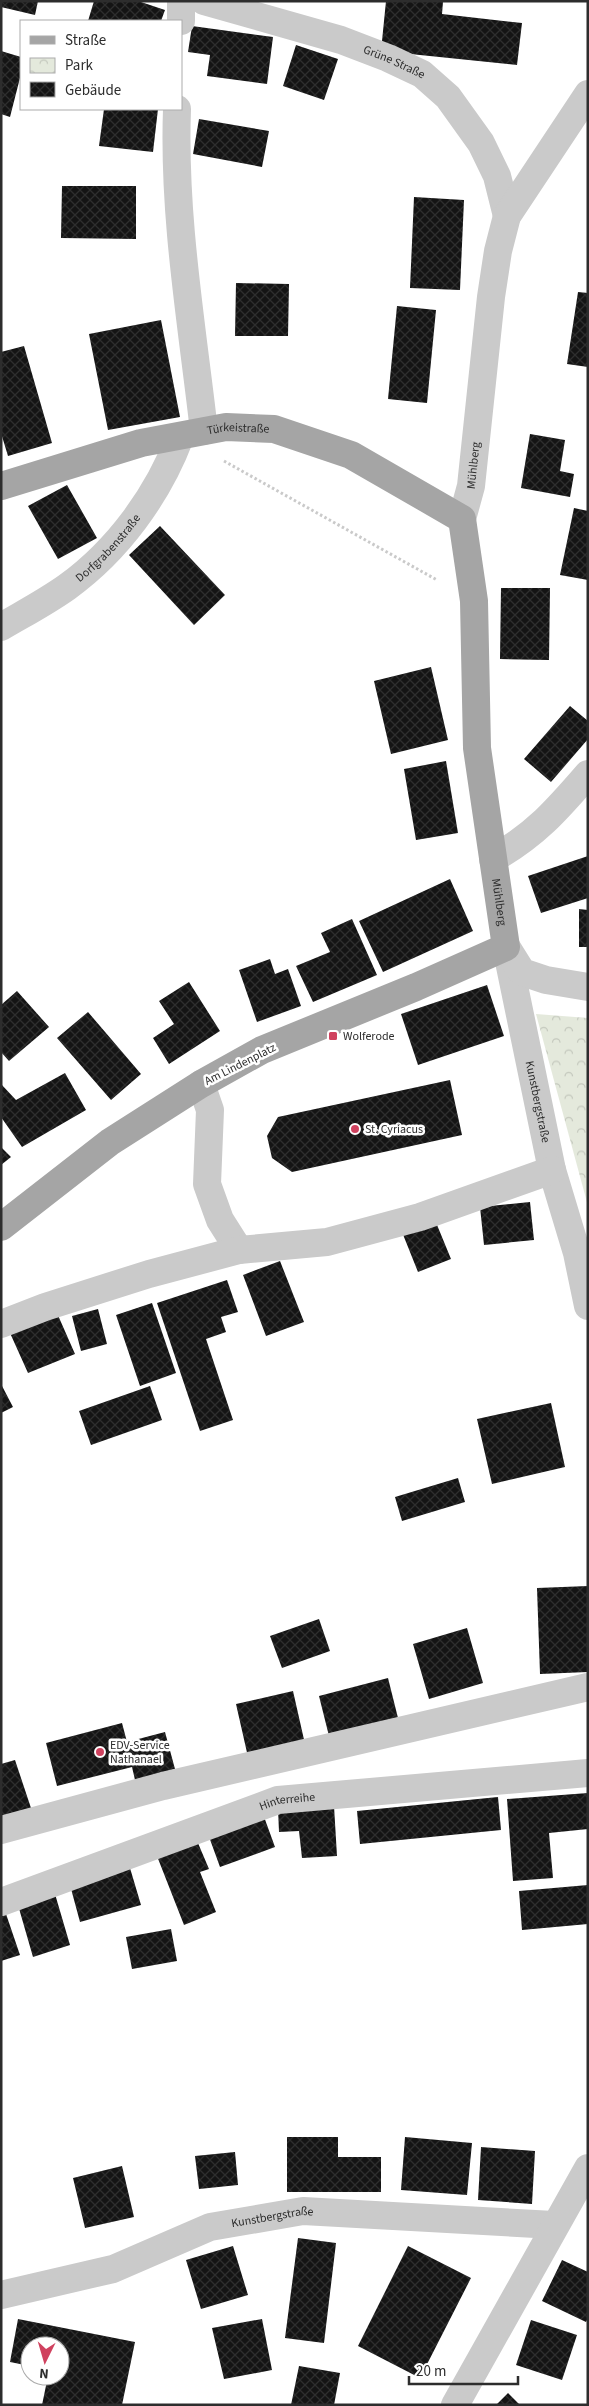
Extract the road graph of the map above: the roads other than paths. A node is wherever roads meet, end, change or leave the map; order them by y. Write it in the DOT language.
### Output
graph roads {
  1 [pos="181,1"];
  2 [pos="204,1"];
  3 [pos="181,20"];
  4 [pos="588,94"];
  5 [pos="177,110"];
  6 [pos="507,216"];
  7 [pos="192,434"];
  8 [pos="1,486"];
  9 [pos="462,519"];
  10 [pos="1,627"];
  11 [pos="588,774"];
  12 [pos="494,859"];
  13 [pos="506,947"];
  14 [pos="588,987"];
  15 [pos="200,1084"];
  16 [pos="552,1170"];
  17 [pos="1,1227"];
  18 [pos="239,1250"];
  19 [pos="582,1251"];
  20 [pos="588,1306"];
  21 [pos="1,1324"];
  22 [pos="588,1687"];
  23 [pos="588,1773"];
  24 [pos="1,1830"];
  25 [pos="1,1902"];
  26 [pos="588,2168"];
  27 [pos="554,2225"];
  28 [pos="1,2295"];
  29 [pos="455,2405"];
  1 -- 3 [label="street"];
  2 -- 6 [label="street, Grüne Straße"];
  4 -- 6 [label="street, Mühlberg"];
  5 -- 7 [label="street"];
  6 -- 9 [label="street, Mühlberg"];
  7 -- 8 [label="main road, Türkeistraße"];
  7 -- 9 [label="main road, Türkeistraße"];
  7 -- 10 [label="street, Dorfgrabenstraße"];
  9 -- 12 [label="main road, Mühlberg"];
  11 -- 12 [label="street"];
  12 -- 13 [label="main road, Mühlberg"];
  13 -- 14 [label="street"];
  13 -- 15 [label="main road, Am Lindenplatz"];
  13 -- 16 [label="street, Kunstbergstraße"];
  15 -- 17 [label="main road, Am Lindenplatz"];
  15 -- 18 [label="street"];
  16 -- 18 [label="street"];
  16 -- 19 [label="street, Kunstbergstraße"];
  18 -- 21 [label="street"];
  19 -- 20 [label="street, Kunstbergstraße"];
  22 -- 24 [label="street"];
  23 -- 25 [label="street, Hinterreihe"];
  26 -- 27 [label="street"];
  27 -- 28 [label="street, Kunstbergstraße"];
  27 -- 29 [label="street"];
}
